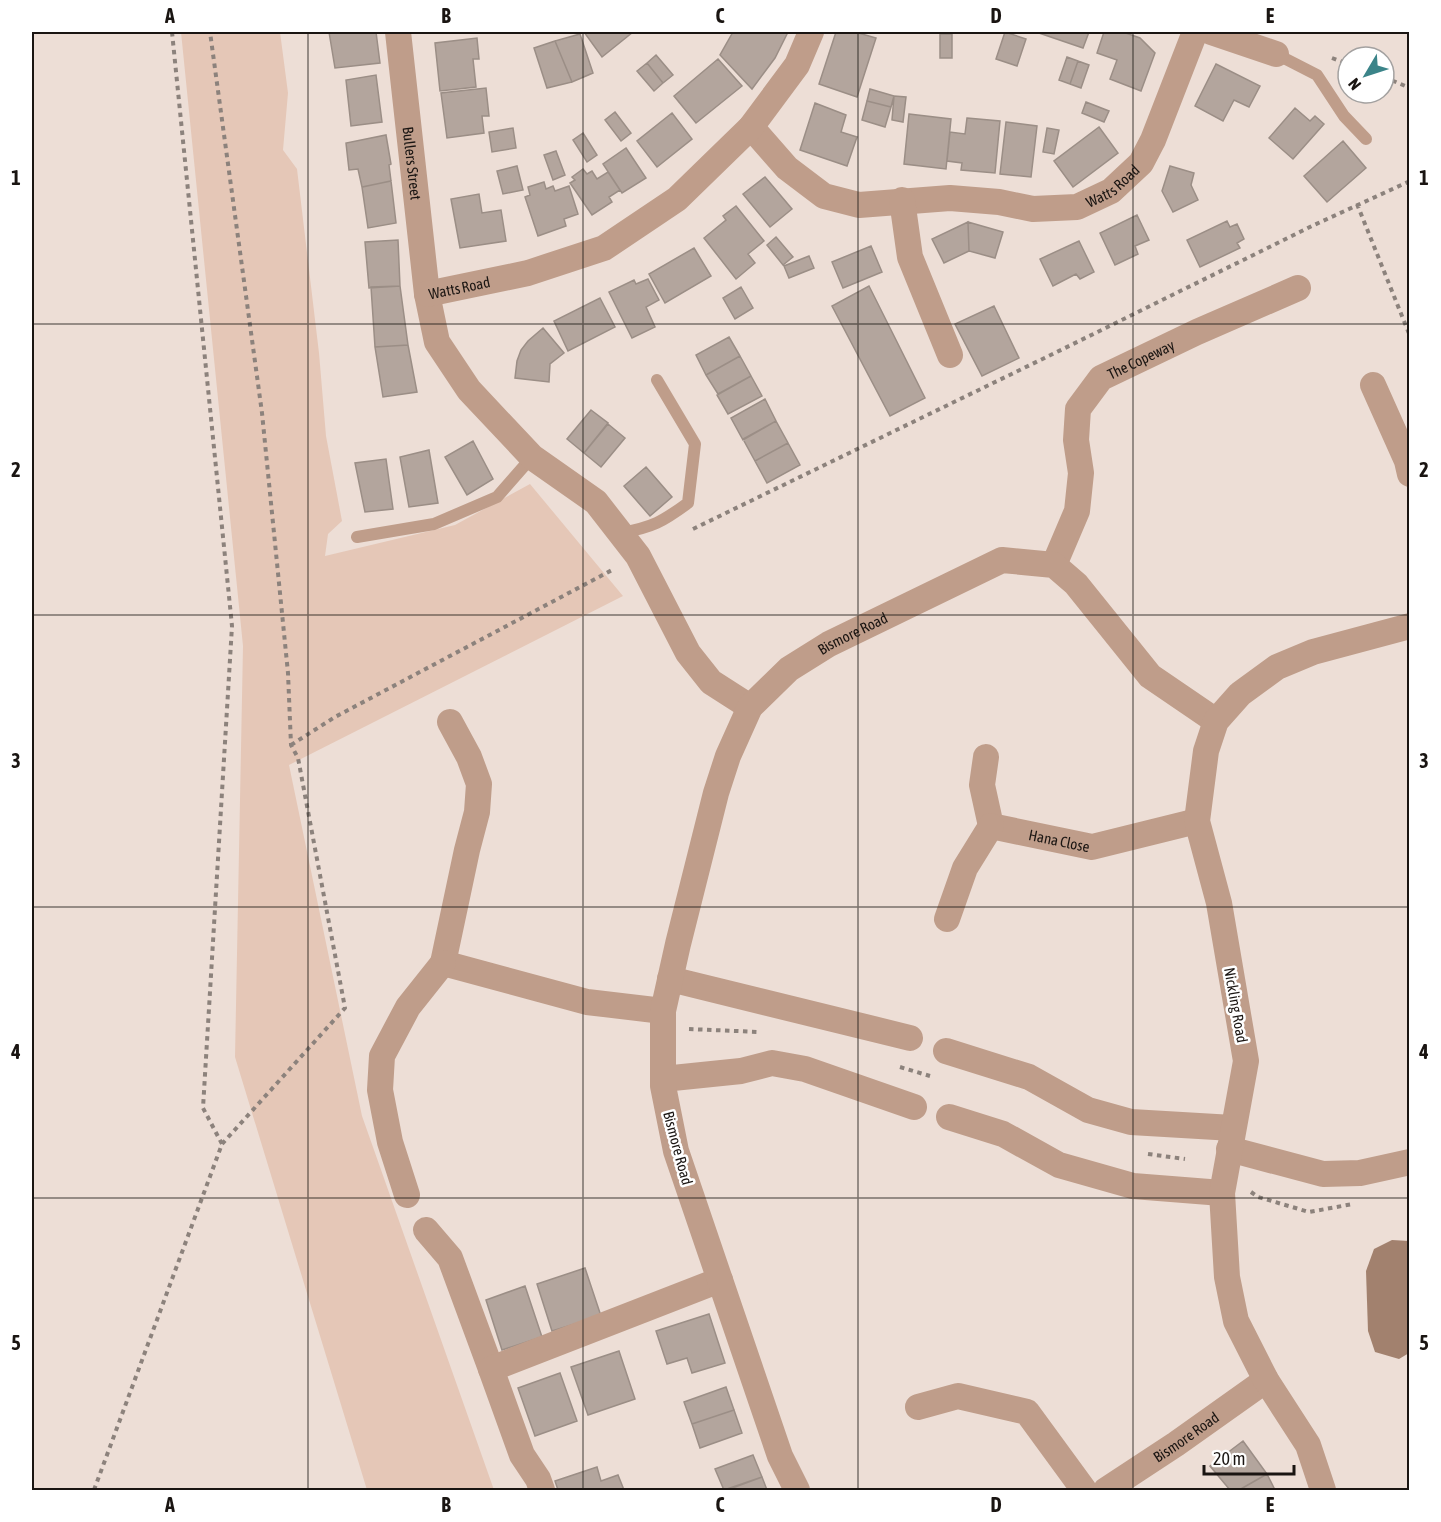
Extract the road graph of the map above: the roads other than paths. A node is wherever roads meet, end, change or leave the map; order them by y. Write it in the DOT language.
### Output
graph roads {
  1 [pos="398,32"];
  2 [pos="811,32"];
  3 [pos="1195,32"];
  4 [pos="1211,32"];
  5 [pos="1276,54"];
  6 [pos="751,127"];
  7 [pos="1365,139"];
  8 [pos="902,201"];
  9 [pos="1298,288"];
  10 [pos="427,294"];
  11 [pos="950,356"];
  12 [pos="657,380"];
  13 [pos="1373,385"];
  14 [pos="531,457"];
  15 [pos="1410,474"];
  16 [pos="621,532"];
  17 [pos="357,537"];
  18 [pos="1054,565"];
  19 [pos="1410,626"];
  20 [pos="750,707"];
  21 [pos="450,722"];
  22 [pos="1216,722"];
  23 [pos="986,757"];
  24 [pos="1197,821"];
  25 [pos="991,826"];
  26 [pos="947,919"];
  27 [pos="443,963"];
  28 [pos="670,979"];
  29 [pos="663,1011"];
  30 [pos="910,1038"];
  31 [pos="946,1051"];
  32 [pos="663,1079"];
  33 [pos="914,1107"];
  34 [pos="948,1117"];
  35 [pos="1231,1139"];
  36 [pos="1410,1162"];
  37 [pos="1222,1193"];
  38 [pos="407,1195"];
  39 [pos="426,1230"];
  40 [pos="720,1280"];
  41 [pos="491,1369"];
  42 [pos="1266,1380"];
  43 [pos="918,1407"];
  44 [pos="542,1491"];
  45 [pos="797,1491"];
  46 [pos="1084,1491"];
  47 [pos="1106,1491"];
  48 [pos="1323,1491"];
  1 -- 10 [label="street, Bullers Street"];
  2 -- 6 [label="street, Watts Road"];
  3 -- 8 [label="street, Watts Road"];
  4 -- 5 [label="street"];
  5 -- 7 [label="lane"];
  6 -- 8 [label="street, Watts Road"];
  6 -- 10 [label="street, Watts Road"];
  8 -- 11 [label="street"];
  9 -- 18 [label="street, The Copeway"];
  10 -- 14 [label="street, Watts Road"];
  12 -- 16 [label="lane"];
  13 -- 15 [label="street"];
  14 -- 16 [label="street, Watts Road"];
  14 -- 17 [label="lane"];
  16 -- 20 [label="street, Watts Road"];
  18 -- 20 [label="street, Bismore Road"];
  18 -- 22 [label="street"];
  19 -- 22 [label="street, Nickling Road"];
  20 -- 28 [label="street, Bismore Road"];
  21 -- 27 [label="street"];
  22 -- 24 [label="street, Nickling Road"];
  23 -- 25 [label="street"];
  24 -- 25 [label="street, Hana Close"];
  24 -- 35 [label="street, Nickling Road"];
  25 -- 26 [label="street"];
  27 -- 29 [label="street"];
  27 -- 38 [label="street"];
  28 -- 29 [label="street, Bismore Road"];
  28 -- 30 [label="street"];
  29 -- 32 [label="street, Bismore Road"];
  31 -- 35 [label="street"];
  32 -- 33 [label="street"];
  32 -- 40 [label="street, Bismore Road"];
  34 -- 37 [label="street"];
  35 -- 36 [label="street"];
  35 -- 37 [label="street, Nickling Road"];
  37 -- 42 [label="street, Nickling Road"];
  39 -- 41 [label="street"];
  40 -- 41 [label="street"];
  40 -- 45 [label="street, Bismore Road"];
  41 -- 44 [label="street"];
  42 -- 47 [label="street, Bismore Road"];
  42 -- 48 [label="street, Nickling Road"];
  43 -- 46 [label="street"];
}
